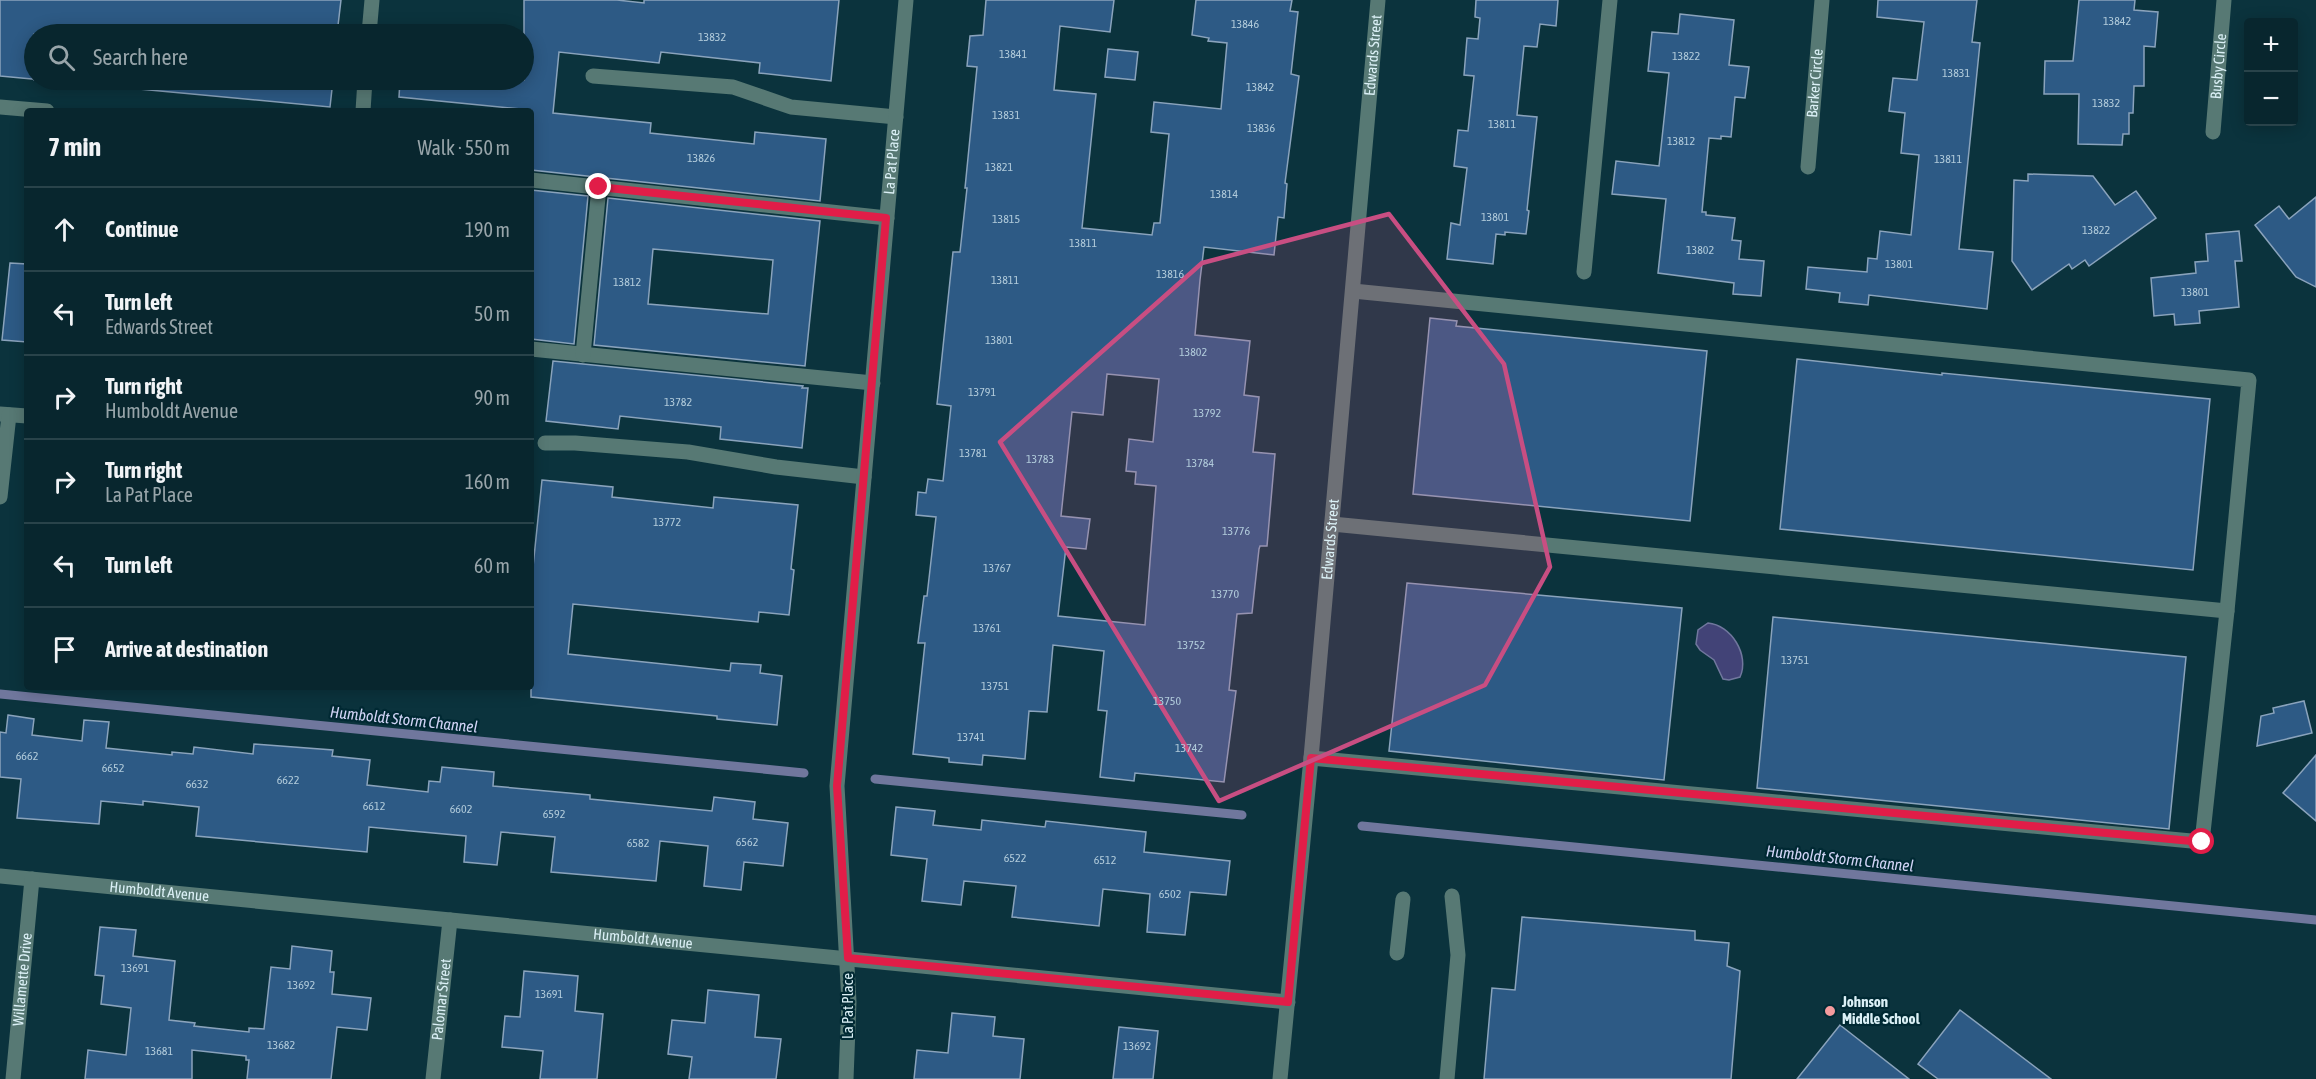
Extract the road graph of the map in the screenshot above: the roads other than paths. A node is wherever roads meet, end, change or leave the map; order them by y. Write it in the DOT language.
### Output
graph roads {
  1 [pos="372,0"];
  2 [pos="906,0"];
  3 [pos="1378,0"];
  4 [pos="1610,0"];
  5 [pos="1821,0"];
  6 [pos="2224,0"];
  7 [pos="370,24"];
  8 [pos="593,76"];
  9 [pos="364,90"];
  10 [pos="0,107"];
  11 [pos="363,108"];
  12 [pos="24,109"];
  13 [pos="896,117"];
  14 [pos="2213,132"];
  15 [pos="1808,167"];
  16 [pos="534,180"];
  17 [pos="599,187"];
  18 [pos="886,218"];
  19 [pos="1584,272"];
  20 [pos="1353,291"];
  21 [pos="534,349"];
  22 [pos="583,355"];
  23 [pos="873,383"];
  24 [pos="4,414"];
  25 [pos="24,416"];
  26 [pos="545,443"];
  27 [pos="864,477"];
  28 [pos="0,497"];
  29 [pos="1332,524"];
  30 [pos="2227,611"];
  31 [pos="1311,758"];
  32 [pos="0,876"];
  33 [pos="32,879"];
  34 [pos="1452,896"];
  35 [pos="1403,899"];
  36 [pos="450,920"];
  37 [pos="1397,952"];
  38 [pos="848,958"];
  39 [pos="1288,1002"];
  40 [pos="13,1079"];
  41 [pos="433,1079"];
  42 [pos="846,1079"];
  43 [pos="1280,1079"];
  44 [pos="1447,1079"];
  1 -- 7 [label="street"];
  2 -- 13 [label="street, La Pat Place"];
  3 -- 20 [label="street, Edwards Street"];
  4 -- 19 [label="street"];
  5 -- 15 [label="street, Barker Circle"];
  6 -- 14 [label="street, Busby Circle"];
  8 -- 13 [label="street"];
  9 -- 11 [label="street"];
  10 -- 12 [label="street"];
  13 -- 18 [label="street, La Pat Place"];
  16 -- 17 [label="street"];
  17 -- 18 [label="street"];
  17 -- 22 [label="street"];
  18 -- 23 [label="street, La Pat Place"];
  20 -- 29 [label="street, Edwards Street"];
  20 -- 30 [label="street"];
  21 -- 22 [label="street"];
  22 -- 23 [label="street"];
  23 -- 27 [label="street, La Pat Place"];
  24 -- 25 [label="street"];
  24 -- 28 [label="street"];
  26 -- 27 [label="street"];
  27 -- 38 [label="street, La Pat Place"];
  29 -- 30 [label="street"];
  29 -- 31 [label="street, Edwards Street"];
  30 -- 31 [label="street"];
  31 -- 39 [label="street, Edwards Street"];
  32 -- 33 [label="street, Humboldt Avenue"];
  33 -- 36 [label="street, Humboldt Avenue"];
  33 -- 40 [label="street, Willamette Drive"];
  34 -- 44 [label="street"];
  35 -- 37 [label="street"];
  36 -- 38 [label="street, Humboldt Avenue"];
  36 -- 41 [label="street, Palomar Street"];
  38 -- 39 [label="street, Humboldt Avenue"];
  38 -- 42 [label="street, La Pat Place"];
  39 -- 43 [label="street, Edwards Street"];
}
